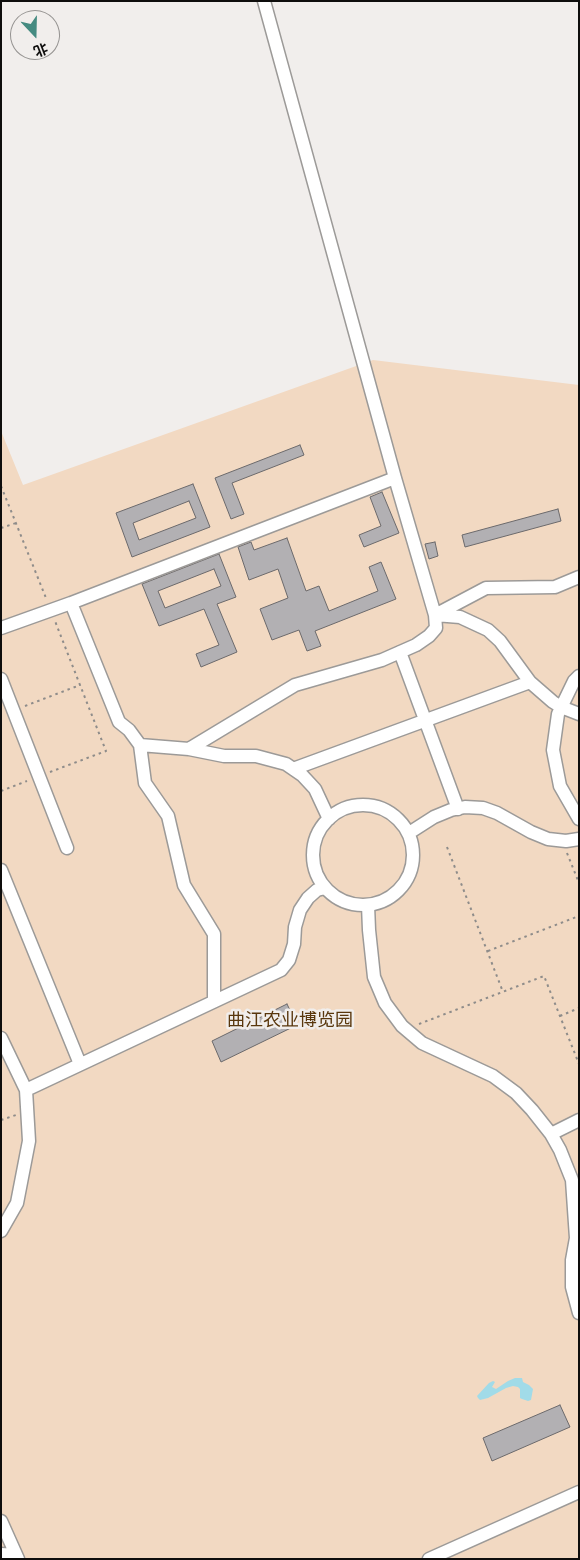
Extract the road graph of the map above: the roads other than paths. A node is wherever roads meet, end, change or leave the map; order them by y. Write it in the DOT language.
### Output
graph roads {
  1 [pos="264,1"];
  2 [pos="395,478"];
  3 [pos="579,577"];
  4 [pos="71,603"];
  5 [pos="435,615"];
  6 [pos="1,628"];
  7 [pos="400,652"];
  8 [pos="579,676"];
  9 [pos="1,680"];
  10 [pos="530,682"];
  11 [pos="561,707"];
  12 [pos="579,714"];
  13 [pos="426,720"];
  14 [pos="140,745"];
  15 [pos="189,749"];
  16 [pos="294,769"];
  17 [pos="458,809"];
  18 [pos="329,819"];
  19 [pos="579,819"];
  20 [pos="409,833"];
  21 [pos="579,839"];
  22 [pos="67,848"];
  23 [pos="1,870"];
  24 [pos="325,888"];
  25 [pos="368,905"];
  26 [pos="214,1002"];
  27 [pos="1,1038"];
  28 [pos="80,1064"];
  29 [pos="26,1090"];
  30 [pos="579,1120"];
  31 [pos="550,1134"];
  32 [pos="1,1231"];
  33 [pos="578,1311"];
  34 [pos="579,1492"];
  35 [pos="1,1521"];
  36 [pos="1,1554"];
  37 [pos="17,1557"];
  38 [pos="429,1559"];
  1 -- 2 [label="street"];
  2 -- 4 [label="street"];
  2 -- 5 [label="street"];
  3 -- 5 [label="street"];
  4 -- 6 [label="street"];
  4 -- 14 [label="street"];
  5 -- 7 [label="street"];
  5 -- 10 [label="street"];
  7 -- 13 [label="street"];
  7 -- 15 [label="street"];
  8 -- 11 [label="street"];
  9 -- 22 [label="street"];
  10 -- 11 [label="street"];
  10 -- 13 [label="street"];
  11 -- 12 [label="street"];
  11 -- 19 [label="street"];
  13 -- 16 [label="street"];
  13 -- 17 [label="street"];
  14 -- 15 [label="street"];
  14 -- 26 [label="street"];
  15 -- 16 [label="street"];
  16 -- 18 [label="street"];
  17 -- 20 [label="street"];
  17 -- 21 [label="street"];
  18 -- 20 [label="street"];
  18 -- 24 [label="street"];
  20 -- 25 [label="street"];
  23 -- 28 [label="street"];
  24 -- 25 [label="street"];
  24 -- 26 [label="street"];
  25 -- 31 [label="street"];
  26 -- 28 [label="street"];
  27 -- 29 [label="street"];
  28 -- 29 [label="street"];
  29 -- 32 [label="street"];
  30 -- 31 [label="street"];
  31 -- 33 [label="street"];
  34 -- 38 [label="street"];
  35 -- 37 [label="street"];
  36 -- 37 [label="street"];
}
